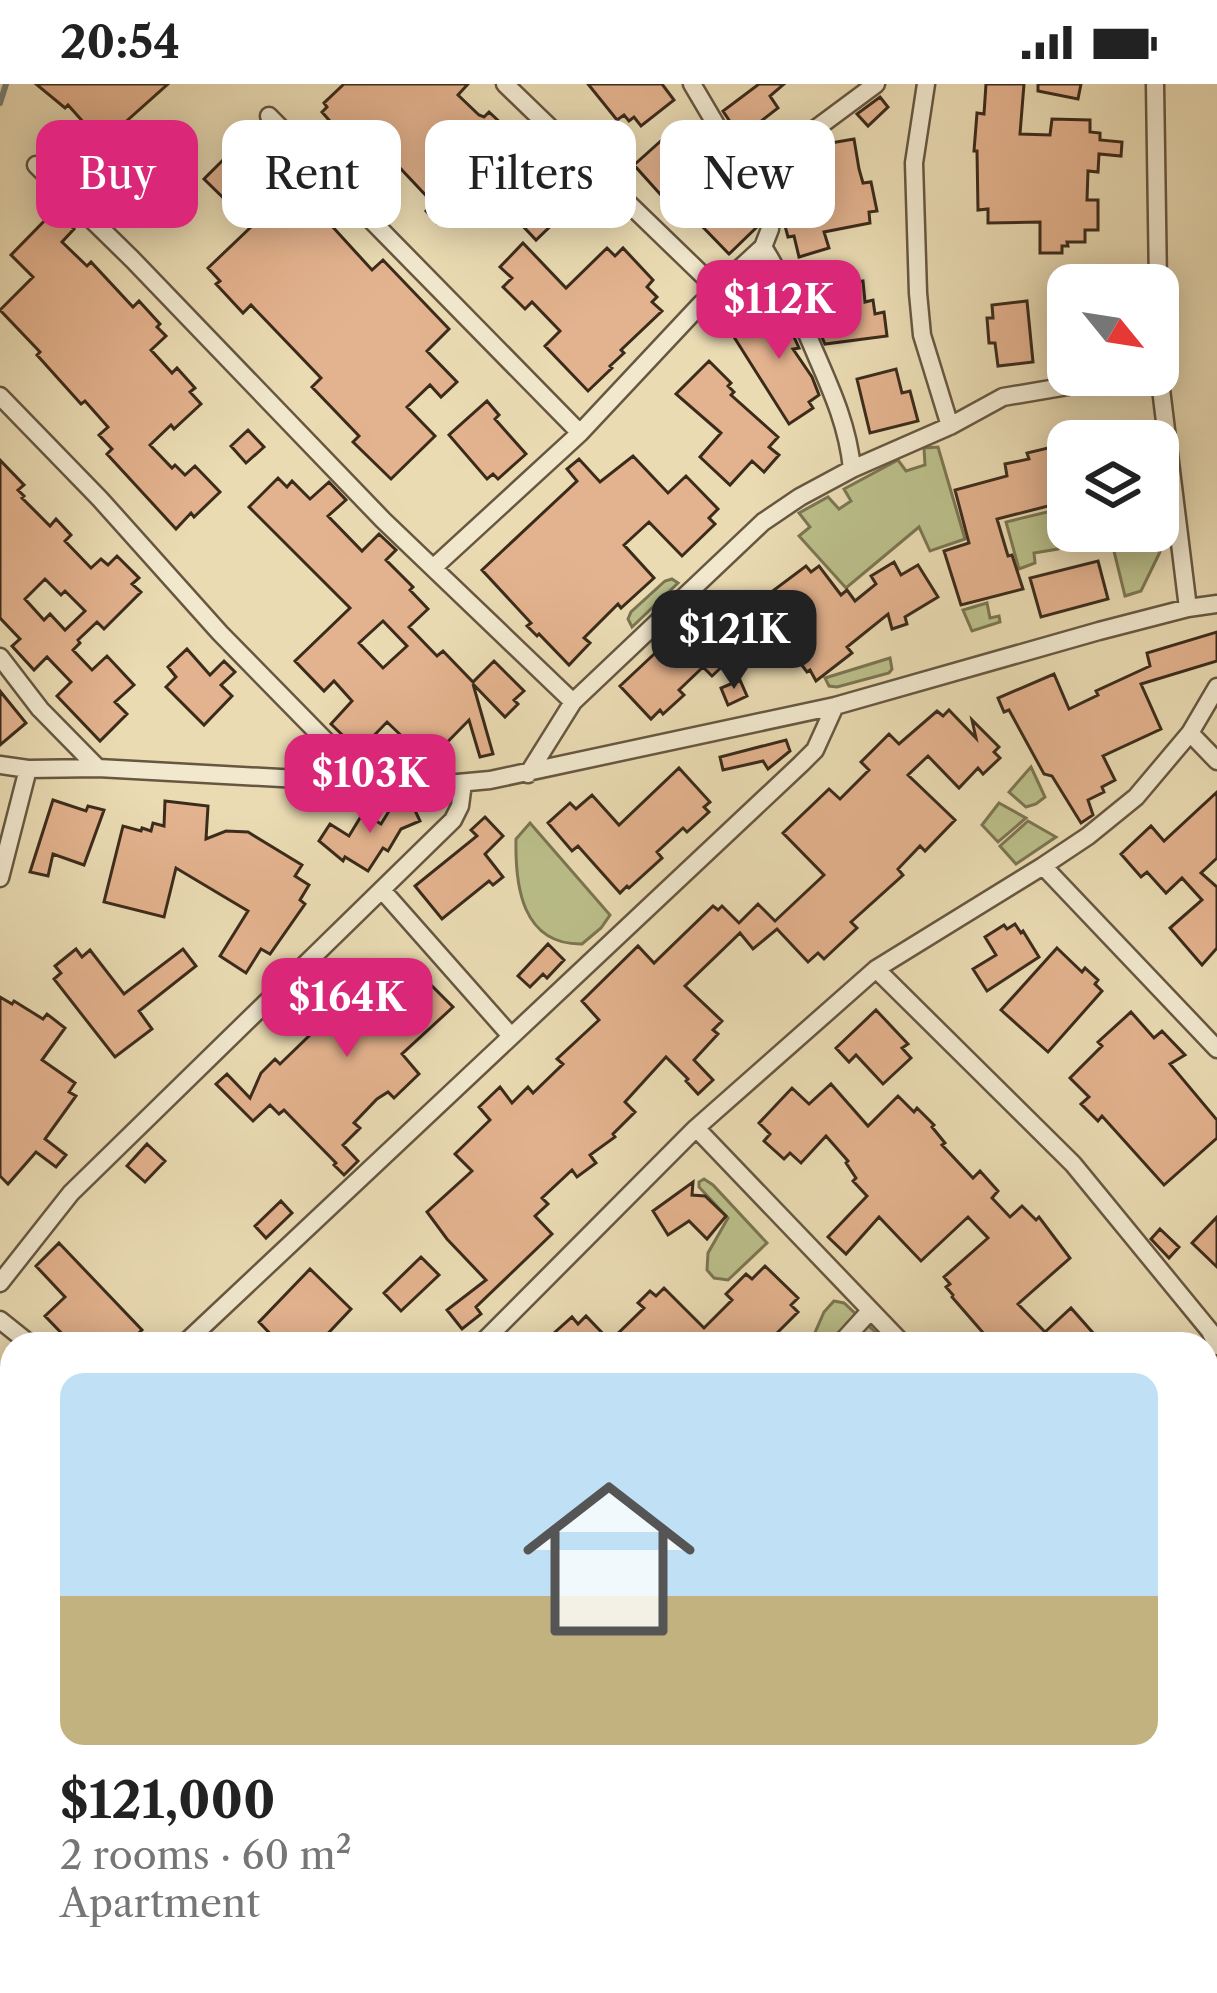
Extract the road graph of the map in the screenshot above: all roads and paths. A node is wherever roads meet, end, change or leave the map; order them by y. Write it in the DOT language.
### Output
graph roads {
  1 [pos="505,84"];
  2 [pos="692,84"];
  3 [pos="876,84"];
  4 [pos="926,84"];
  5 [pos="1155,84"];
  6 [pos="269,116"];
  7 [pos="713,120"];
  8 [pos="827,120"];
  9 [pos="100,228"];
  10 [pos="770,228"];
  11 [pos="763,247"];
  12 [pos="1158,264"];
  13 [pos="717,289"];
  14 [pos="1047,390"];
  15 [pos="0,396"];
  16 [pos="1162,396"];
  17 [pos="950,426"];
  18 [pos="580,433"];
  19 [pos="852,469"];
  20 [pos="434,568"];
  21 [pos="1217,604"];
  22 [pos="1188,608"];
  23 [pos="0,657"];
  24 [pos="1217,687"];
  25 [pos="573,702"];
  26 [pos="835,706"];
  27 [pos="1190,733"];
  28 [pos="1217,761"];
  29 [pos="0,765"];
  30 [pos="98,768"];
  31 [pos="28,770"];
  32 [pos="529,774"];
  33 [pos="366,782"];
  34 [pos="463,783"];
  35 [pos="1043,866"];
  36 [pos="0,878"];
  37 [pos="382,890"];
  38 [pos="876,969"];
  39 [pos="512,1036"];
  40 [pos="1217,1048"];
  41 [pos="696,1128"];
  42 [pos="0,1283"];
  43 [pos="870,1311"];
  44 [pos="197,1332"];
  45 [pos="493,1332"];
  46 [pos="852,1332"];
  47 [pos="891,1332"];
  48 [pos="1211,1332"];
  1 -- 13 [label="street"];
  2 -- 7 [label="street"];
  3 -- 8 [label="street"];
  4 -- 17 [label="street"];
  5 -- 12 [label="street"];
  6 -- 18 [label="street"];
  9 -- 20 [label="street"];
  10 -- 11 [label="street"];
  11 -- 13 [label="street"];
  11 -- 19 [label="street"];
  13 -- 18 [label="street"];
  14 -- 17 [label="street"];
  15 -- 33 [label="street"];
  16 -- 22 [label="street"];
  17 -- 19 [label="street"];
  18 -- 20 [label="street"];
  19 -- 25 [label="street"];
  20 -- 25 [label="street"];
  21 -- 22 [label="street"];
  22 -- 26 [label="street"];
  23 -- 30 [label="street"];
  24 -- 27 [label="street"];
  25 -- 32 [label="street"];
  26 -- 32 [label="street"];
  26 -- 39 [label="street"];
  27 -- 28 [label="street"];
  27 -- 35 [label="street"];
  29 -- 31 [label="street"];
  30 -- 31 [label="street"];
  30 -- 33 [label="street"];
  31 -- 36 [label="street"];
  32 -- 34 [label="street"];
  33 -- 34 [label="street"];
  34 -- 37 [label="street"];
  35 -- 38 [label="street"];
  35 -- 40 [label="street"];
  37 -- 39 [label="street"];
  37 -- 42 [label="street"];
  38 -- 41 [label="street"];
  38 -- 48 [label="street"];
  39 -- 44 [label="street"];
  41 -- 43 [label="street"];
  41 -- 45 [label="street"];
  43 -- 46 [label="street"];
  43 -- 47 [label="street"];
}
